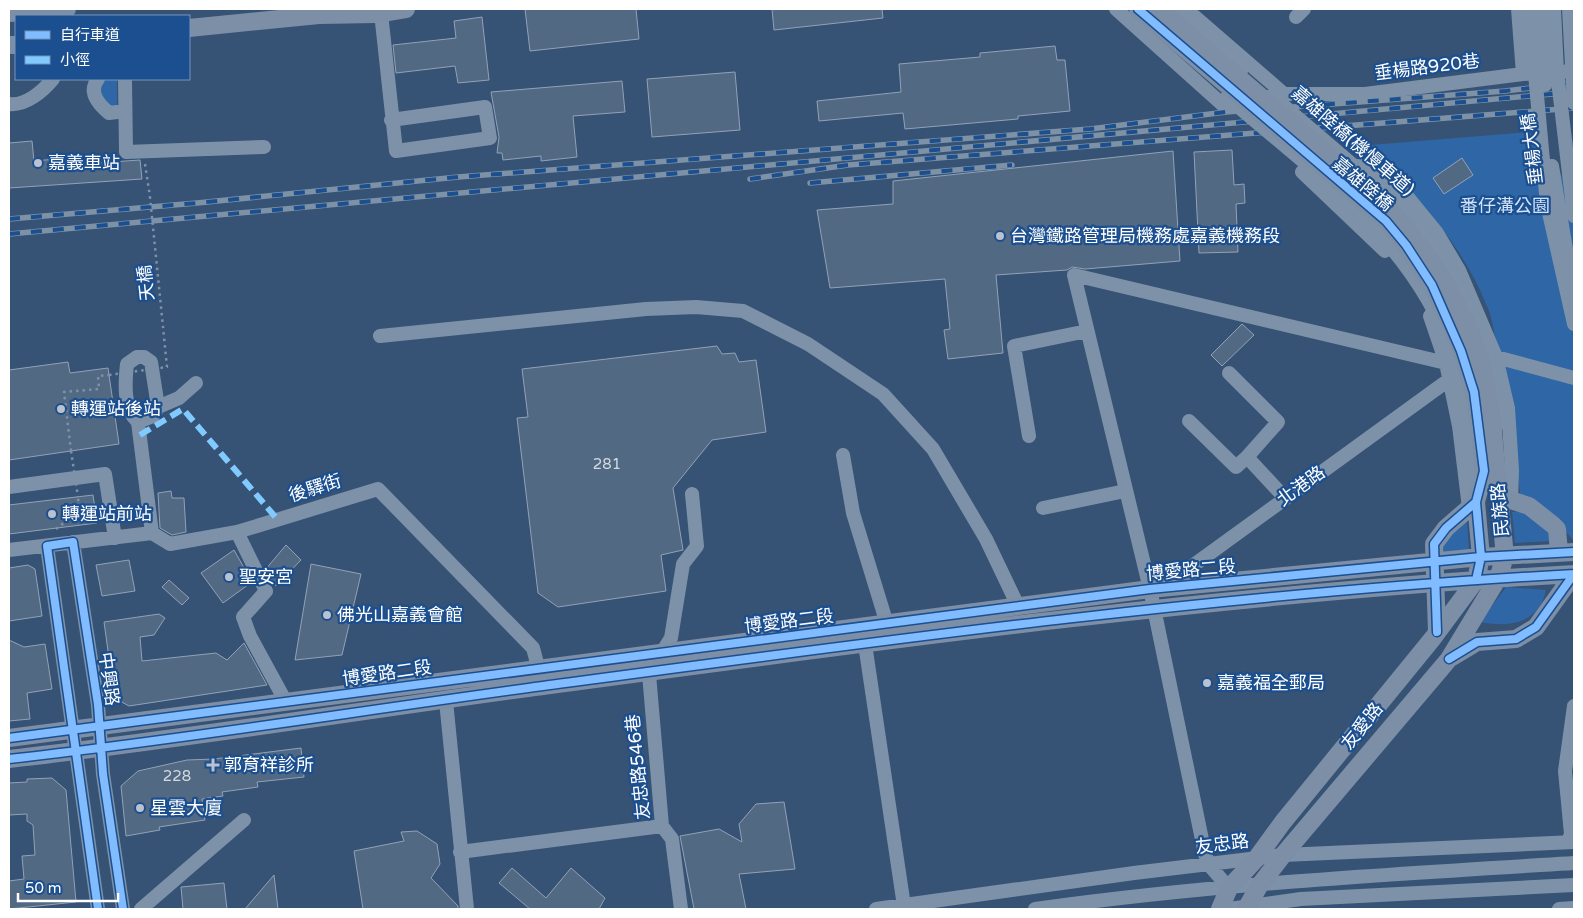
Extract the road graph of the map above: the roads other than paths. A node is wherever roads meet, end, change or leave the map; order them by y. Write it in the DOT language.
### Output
graph roads {
  1 [pos="67,9"];
  2 [pos="406,9"];
  3 [pos="1116,9"];
  4 [pos="1127,9"];
  5 [pos="1138,9"];
  6 [pos="1159,9"];
  7 [pos="1173,9"];
  8 [pos="1186,9"];
  9 [pos="1518,9"];
  10 [pos="1529,9"];
  11 [pos="1540,9"];
  12 [pos="1554,9"];
  13 [pos="1570,9"];
  14 [pos="47,12"];
  15 [pos="319,12"];
  16 [pos="9,13"];
  17 [pos="381,13"];
  18 [pos="190,28"];
  19 [pos="1574,35"];
  20 [pos="1574,71"];
  21 [pos="1557,72"];
  22 [pos="1523,74"];
  23 [pos="51,80"];
  24 [pos="98,80"];
  25 [pos="125,80"];
  26 [pos="1284,94"];
  27 [pos="1574,103"];
  28 [pos="9,104"];
  29 [pos="125,111"];
  30 [pos="391,120"];
  31 [pos="264,147"];
  32 [pos="1574,216"];
  33 [pos="1574,283"];
  34 [pos="1574,324"];
  35 [pos="1088,331"];
  36 [pos="380,336"];
  37 [pos="1496,357"];
  38 [pos="1446,363"];
  39 [pos="1229,373"];
  40 [pos="1574,378"];
  41 [pos="1450,379"];
  42 [pos="196,383"];
  43 [pos="158,407"];
  44 [pos="1189,421"];
  45 [pos="138,422"];
  46 [pos="1028,436"];
  47 [pos="843,455"];
  48 [pos="1247,457"];
  49 [pos="1490,473"];
  50 [pos="9,487"];
  51 [pos="1125,491"];
  52 [pos="692,494"];
  53 [pos="1285,498"];
  54 [pos="1505,499"];
  55 [pos="1472,505"];
  56 [pos="1043,508"];
  57 [pos="237,532"];
  58 [pos="152,533"];
  59 [pos="115,538"];
  60 [pos="73,542"];
  61 [pos="47,546"];
  62 [pos="9,550"];
  63 [pos="1567,552"];
  64 [pos="1481,557"];
  65 [pos="1505,557"];
  66 [pos="1433,563"];
  67 [pos="1574,574"];
  68 [pos="1498,578"];
  69 [pos="1476,580"];
  70 [pos="1434,583"];
  71 [pos="1150,588"];
  72 [pos="1018,606"];
  73 [pos="1154,608"];
  74 [pos="887,624"];
  75 [pos="1437,632"];
  76 [pos="866,644"];
  77 [pos="663,651"];
  78 [pos="1450,659"];
  79 [pos="540,668"];
  80 [pos="649,674"];
  81 [pos="542,686"];
  82 [pos="446,701"];
  83 [pos="286,702"];
  84 [pos="1574,706"];
  85 [pos="100,725"];
  86 [pos="74,729"];
  87 [pos="9,738"];
  88 [pos="101,750"];
  89 [pos="76,753"];
  90 [pos="9,759"];
  91 [pos="244,820"];
  92 [pos="662,826"];
  93 [pos="1571,842"];
  94 [pos="460,852"];
  95 [pos="1283,855"];
  96 [pos="1574,857"];
  97 [pos="1256,859"];
  98 [pos="1574,863"];
  99 [pos="1208,865"];
  100 [pos="1574,885"];
  101 [pos="1259,886"];
  102 [pos="1229,888"];
  103 [pos="904,906"];
  104 [pos="1240,908"];
  105 [pos="1574,908"];
  106 [pos="98,909"];
  107 [pos="123,909"];
  108 [pos="141,909"];
  109 [pos="467,909"];
  110 [pos="681,909"];
  111 [pos="876,909"];
  112 [pos="1035,909"];
  113 [pos="1220,909"];
  114 [pos="1559,909"];
  1 -- 14 [label="main road"];
  2 -- 17 [label="main road"];
  3 -- 26 [label="street, 垂楊路920巷"];
  4 -- 49 [label="street, bridge"];
  5 -- 49 [label="main road, 嘉雄陸橋, bridge"];
  6 -- 49 [label="main road, 嘉雄陸橋, bridge"];
  7 -- 49 [label="street, 嘉雄陸橋(機慢車道), bridge"];
  8 -- 26 [label="street"];
  9 -- 22 [label="street"];
  10 -- 34 [label="street, bridge"];
  11 -- 33 [label="street, 垂楊大橋, bridge"];
  12 -- 21 [label="street, 垂楊大橋, bridge"];
  13 -- 19 [label="street"];
  13 -- 27 [label="street, bridge"];
  14 -- 16 [label="main road"];
  15 -- 17 [label="main road"];
  15 -- 18 [label="main road"];
  17 -- 30 [label="street"];
  20 -- 21 [label="street, 垂楊路920巷"];
  21 -- 22 [label="street, 垂楊路920巷"];
  21 -- 32 [label="street, 垂楊大橋, bridge"];
  22 -- 26 [label="street, 垂楊路920巷"];
  23 -- 28 [label="street"];
  24 -- 29 [label="street"];
  25 -- 29 [label="street"];
  29 -- 31 [label="street"];
  30 -- 30 [label="street"];
  35 -- 38 [label="street"];
  35 -- 46 [label="street"];
  35 -- 51 [label="street"];
  36 -- 72 [label="street"];
  37 -- 38 [label="street"];
  37 -- 40 [label="street"];
  37 -- 54 [label="street"];
  38 -- 41 [label="street"];
  39 -- 48 [label="street"];
  41 -- 53 [label="street, 北港路"];
  41 -- 55 [label="street"];
  42 -- 43 [label="street"];
  43 -- 45 [label="street"];
  43 -- 45 [label="street"];
  44 -- 48 [label="street"];
  45 -- 58 [label="street"];
  47 -- 74 [label="street"];
  48 -- 53 [label="street"];
  49 -- 54 [label="main road, 民族路"];
  49 -- 55 [label="main road, 民族路"];
  50 -- 59 [label="street"];
  51 -- 56 [label="street"];
  51 -- 71 [label="street"];
  52 -- 77 [label="street"];
  53 -- 71 [label="street, 北港路"];
  54 -- 63 [label="main road"];
  54 -- 65 [label="main road, 民族路"];
  55 -- 64 [label="main road, 民族路"];
  55 -- 66 [label="main road"];
  57 -- 58 [label="street, 後驛街"];
  57 -- 79 [label="street, 後驛街"];
  57 -- 83 [label="street"];
  58 -- 59 [label="street"];
  59 -- 60 [label="street"];
  60 -- 61 [label="street"];
  60 -- 85 [label="street, 中興路"];
  61 -- 62 [label="street"];
  61 -- 86 [label="street"];
  63 -- 65 [label="main road, 博愛路二段"];
  64 -- 65 [label="main road, 博愛路二段"];
  64 -- 66 [label="main road, 博愛路二段"];
  64 -- 69 [label="main road, 友愛路"];
  65 -- 68 [label="main road, 民族路"];
  66 -- 70 [label="main road"];
  66 -- 71 [label="main road, 博愛路二段"];
  67 -- 68 [label="main road, 博愛路二段"];
  67 -- 78 [label="main road"];
  68 -- 69 [label="main road, 博愛路二段"];
  68 -- 78 [label="main road, 友愛路"];
  69 -- 70 [label="main road, 博愛路二段"];
  69 -- 75 [label="main road, 友愛路"];
  70 -- 73 [label="main road, 博愛路二段"];
  70 -- 75 [label="main road"];
  71 -- 72 [label="main road, 博愛路二段"];
  71 -- 73 [label="street"];
  72 -- 74 [label="main road, 博愛路二段"];
  73 -- 76 [label="main road, 博愛路二段"];
  73 -- 99 [label="street"];
  74 -- 77 [label="main road, 博愛路二段"];
  75 -- 97 [label="main road, 友愛路"];
  76 -- 80 [label="main road, 博愛路二段"];
  76 -- 103 [label="street"];
  77 -- 79 [label="main road, 博愛路二段"];
  77 -- 80 [label="street"];
  78 -- 95 [label="main road, 友愛路"];
  79 -- 81 [label="street, 後驛街"];
  79 -- 83 [label="main road, 博愛路二段"];
  80 -- 81 [label="main road, 博愛路二段"];
  80 -- 92 [label="street, 友忠路546巷"];
  81 -- 82 [label="main road, 博愛路二段"];
  82 -- 88 [label="main road, 博愛路二段"];
  82 -- 94 [label="street"];
  83 -- 85 [label="main road, 博愛路二段"];
  84 -- 93 [label="street"];
  85 -- 86 [label="main road, 博愛路二段"];
  85 -- 88 [label="street, 中興路"];
  86 -- 87 [label="main road, 博愛路二段"];
  86 -- 89 [label="street"];
  88 -- 89 [label="main road, 博愛路二段"];
  88 -- 107 [label="street, 中興路"];
  89 -- 90 [label="main road, 博愛路二段"];
  89 -- 106 [label="street"];
  91 -- 108 [label="street"];
  92 -- 94 [label="street"];
  92 -- 110 [label="street, 友忠路546巷"];
  93 -- 95 [label="street, 友忠路"];
  93 -- 96 [label="street"];
  94 -- 109 [label="street"];
  95 -- 97 [label="street, 友忠路"];
  95 -- 101 [label="main road, 友愛路"];
  97 -- 99 [label="street, 友忠路"];
  97 -- 102 [label="main road, 友愛路"];
  98 -- 101 [label="street"];
  99 -- 102 [label="street"];
  99 -- 103 [label="street, 友忠路"];
  100 -- 104 [label="street"];
  101 -- 102 [label="street"];
  101 -- 104 [label="main road"];
  102 -- 112 [label="street"];
  102 -- 113 [label="main road"];
  103 -- 111 [label="street, 友忠路"];
  105 -- 114 [label="street"];
}
